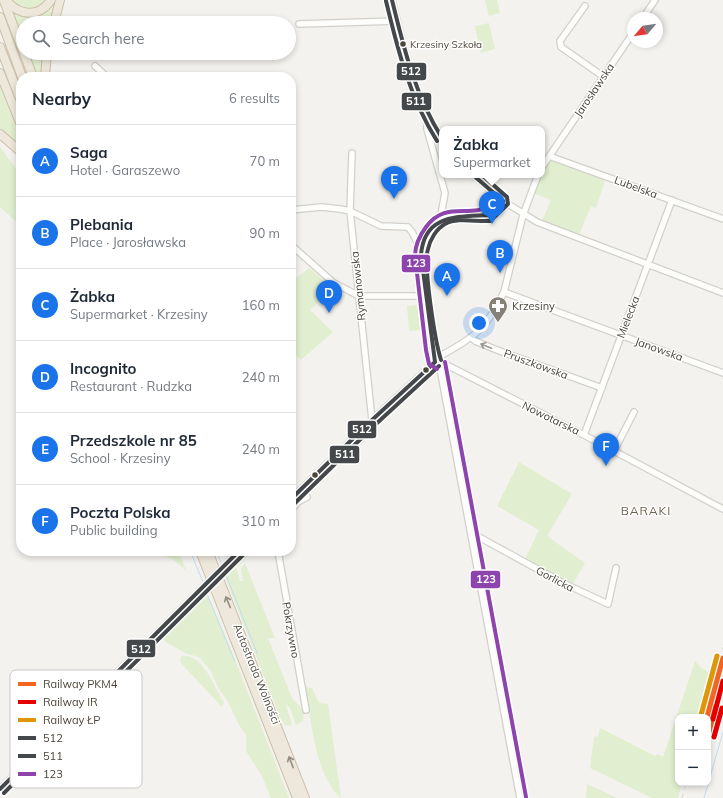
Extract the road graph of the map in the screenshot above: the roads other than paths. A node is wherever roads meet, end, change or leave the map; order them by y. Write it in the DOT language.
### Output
graph roads {
  1 [pos="5,0"];
  2 [pos="51,0"];
  3 [pos="60,0"];
  4 [pos="392,0"];
  5 [pos="656,0"];
  6 [pos="585,6"];
  7 [pos="647,12"];
  8 [pos="56,16"];
  9 [pos="0,17"];
  10 [pos="397,21"];
  11 [pos="299,24"];
  12 [pos="16,32"];
  13 [pos="627,42"];
  14 [pos="0,47"];
  15 [pos="27,60"];
  16 [pos="46,60"];
  17 [pos="95,66"];
  18 [pos="20,72"];
  19 [pos="32,72"];
  20 [pos="45,72"];
  21 [pos="101,72"];
  22 [pos="0,73"];
  23 [pos="604,77"];
  24 [pos="16,88"];
  25 [pos="16,113"];
  26 [pos="427,114"];
  27 [pos="439,133"];
  28 [pos="0,134"];
  29 [pos="16,148"];
  30 [pos="352,153"];
  31 [pos="550,156"];
  32 [pos="545,163"];
  33 [pos="439,172"];
  34 [pos="441,178"];
  35 [pos="476,178"];
  36 [pos="537,178"];
  37 [pos="492,192"];
  38 [pos="672,200"];
  39 [pos="503,201"];
  40 [pos="296,209"];
  41 [pos="350,211"];
  42 [pos="484,215"];
  43 [pos="523,215"];
  44 [pos="723,219"];
  45 [pos="440,220"];
  46 [pos="296,249"];
  47 [pos="421,250"];
  48 [pos="648,265"];
  49 [pos="504,292"];
  50 [pos="723,293"];
  51 [pos="359,296"];
  52 [pos="425,296"];
  53 [pos="622,335"];
  54 [pos="472,338"];
  55 [pos="437,361"];
  56 [pos="723,373"];
  57 [pos="602,388"];
  58 [pos="634,412"];
  59 [pos="372,420"];
  60 [pos="584,435"];
  61 [pos="614,451"];
  62 [pos="303,488"];
  63 [pos="296,494"];
  64 [pos="296,504"];
  65 [pos="723,509"];
  66 [pos="472,536"];
  67 [pos="202,556"];
  68 [pos="210,556"];
  69 [pos="234,556"];
  70 [pos="279,556"];
  71 [pos="616,568"];
  72 [pos="120,670"];
  73 [pos="306,710"];
  74 [pos="10,779"];
  75 [pos="0,789"];
  76 [pos="297,798"];
  77 [pos="305,798"];
  78 [pos="520,798"];
  1 -- 2 [label="highway"];
  1 -- 12 [label="highway"];
  3 -- 8 [label="highway"];
  4 -- 10 [label="street"];
  5 -- 7 [label="street"];
  6 -- 23 [label="street"];
  9 -- 18 [label="highway"];
  10 -- 11 [label="street"];
  10 -- 26 [label="street"];
  13 -- 23 [label="street, Jarosławska"];
  14 -- 24 [label="highway"];
  15 -- 19 [label="highway"];
  16 -- 20 [label="highway"];
  17 -- 21 [label="street"];
  22 -- 25 [label="highway"];
  23 -- 31 [label="street, Jarosławska"];
  26 -- 27 [label="street"];
  26 -- 33 [label="street"];
  28 -- 29 [label="highway"];
  30 -- 41 [label="street, Rymanowska"];
  31 -- 32 [label="street, Jarosławska"];
  31 -- 38 [label="street, Lubelska"];
  34 -- 45 [label="street"];
  35 -- 37 [label="street"];
  36 -- 43 [label="street"];
  37 -- 39 [label="street"];
  37 -- 42 [label="street"];
  38 -- 44 [label="street, Lubelska"];
  38 -- 48 [label="street, Mielecka"];
  39 -- 42 [label="street"];
  39 -- 43 [label="street"];
  40 -- 41 [label="street"];
  41 -- 47 [label="street"];
  41 -- 51 [label="street, Rymanowska"];
  42 -- 45 [label="street"];
  43 -- 48 [label="street"];
  43 -- 49 [label="street"];
  45 -- 47 [label="street"];
  46 -- 51 [label="street"];
  47 -- 52 [label="street"];
  48 -- 50 [label="street"];
  48 -- 53 [label="street, Mielecka"];
  49 -- 53 [label="street, Janowska"];
  49 -- 54 [label="street"];
  51 -- 52 [label="street"];
  51 -- 59 [label="street, Rymanowska"];
  52 -- 55 [label="street"];
  53 -- 56 [label="street, Janowska"];
  53 -- 57 [label="street, Mielecka"];
  54 -- 55 [label="street"];
  57 -- 54 [label="street, Pruszkowska, one-way"];
  55 -- 59 [label="street"];
  55 -- 60 [label="street, Nowotarska"];
  55 -- 66 [label="street"];
  57 -- 60 [label="street, Mielecka"];
  58 -- 61 [label="street"];
  59 -- 62 [label="street"];
  60 -- 61 [label="street, Nowotarska"];
  61 -- 65 [label="street, Nowotarska"];
  62 -- 63 [label="street"];
  62 -- 64 [label="street"];
  66 -- 71 [label="street, Gorlicka"];
  66 -- 78 [label="street"];
  67 -- 76 [label="highway, Autostrada Wolności"];
  77 -- 68 [label="highway, Autostrada Wolności, one-way"];
  69 -- 72 [label="street, bridge"];
  70 -- 73 [label="street, Pokrzywno"];
  74 -- 75 [label="street, bridge"];
}
